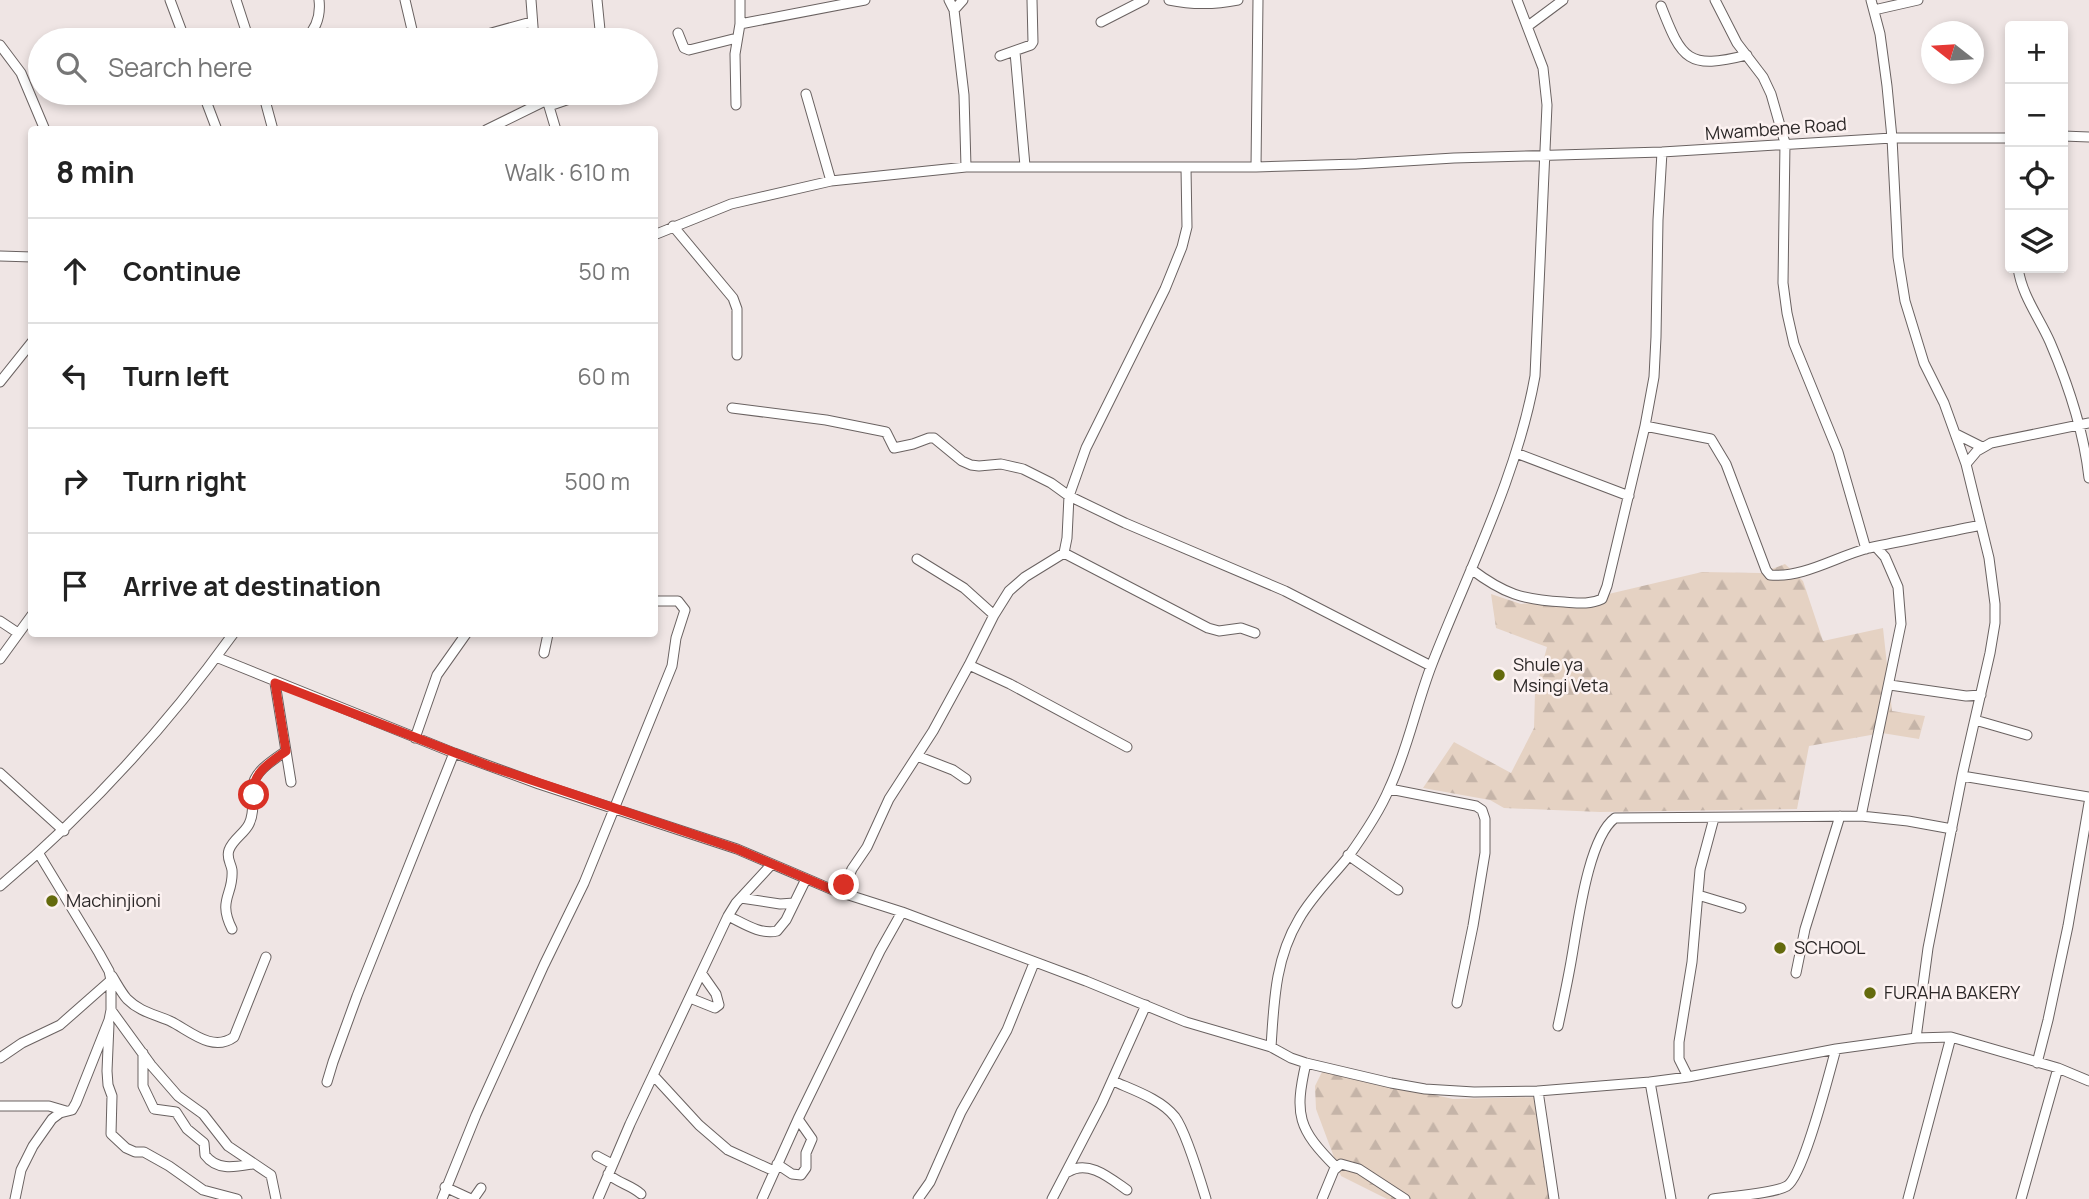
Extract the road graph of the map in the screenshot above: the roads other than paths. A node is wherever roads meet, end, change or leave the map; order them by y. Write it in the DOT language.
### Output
graph roads {
  1 [pos="170,0"];
  2 [pos="236,0"];
  3 [pos="319,0"];
  4 [pos="405,0"];
  5 [pos="531,0"];
  6 [pos="597,0"];
  7 [pos="740,0"];
  8 [pos="865,0"];
  9 [pos="949,0"];
  10 [pos="963,0"];
  11 [pos="1032,0"];
  12 [pos="1144,0"];
  13 [pos="1169,0"];
  14 [pos="1238,0"];
  15 [pos="1258,0"];
  16 [pos="1517,0"];
  17 [pos="1563,0"];
  18 [pos="1715,0"];
  19 [pos="1871,0"];
  20 [pos="1918,0"];
  21 [pos="1661,6"];
  22 [pos="954,10"];
  23 [pos="1874,10"];
  24 [pos="531,22"];
  25 [pos="1101,22"];
  26 [pos="740,24"];
  27 [pos="1528,26"];
  28 [pos="180,28"];
  29 [pos="245,28"];
  30 [pos="313,28"];
  31 [pos="412,28"];
  32 [pos="509,28"];
  33 [pos="532,28"];
  34 [pos="600,28"];
  35 [pos="678,33"];
  36 [pos="737,38"];
  37 [pos="0,45"];
  38 [pos="1015,52"];
  39 [pos="1747,55"];
  40 [pos="1000,56"];
  41 [pos="28,90"];
  42 [pos="806,94"];
  43 [pos="34,105"];
  44 [pos="208,105"];
  45 [pos="267,105"];
  46 [pos="537,105"];
  47 [pos="548,105"];
  48 [pos="736,105"];
  49 [pos="43,126"];
  50 [pos="215,126"];
  51 [pos="272,126"];
  52 [pos="494,126"];
  53 [pos="554,126"];
  54 [pos="2068,136"];
  55 [pos="2089,137"];
  56 [pos="1892,138"];
  57 [pos="2005,138"];
  58 [pos="1785,144"];
  59 [pos="1662,152"];
  60 [pos="1544,156"];
  61 [pos="1026,166"];
  62 [pos="965,167"];
  63 [pos="1256,167"];
  64 [pos="1186,168"];
  65 [pos="831,181"];
  66 [pos="673,226"];
  67 [pos="658,233"];
  68 [pos="0,256"];
  69 [pos="28,257"];
  70 [pos="2019,273"];
  71 [pos="28,347"];
  72 [pos="737,355"];
  73 [pos="0,382"];
  74 [pos="732,408"];
  75 [pos="2089,423"];
  76 [pos="2078,425"];
  77 [pos="1645,426"];
  78 [pos="1956,434"];
  79 [pos="1982,447"];
  80 [pos="1516,453"];
  81 [pos="1966,464"];
  82 [pos="2089,478"];
  83 [pos="1069,496"];
  84 [pos="1629,496"];
  85 [pos="1981,525"];
  86 [pos="1871,548"];
  87 [pos="1064,552"];
  88 [pos="917,559"];
  89 [pos="1471,569"];
  90 [pos="658,601"];
  91 [pos="994,615"];
  92 [pos="28,620"];
  93 [pos="0,621"];
  94 [pos="18,633"];
  95 [pos="1255,633"];
  96 [pos="231,637"];
  97 [pos="464,637"];
  98 [pos="547,637"];
  99 [pos="544,653"];
  100 [pos="216,657"];
  101 [pos="0,659"];
  102 [pos="969,664"];
  103 [pos="1431,666"];
  104 [pos="275,683"];
  105 [pos="1890,684"];
  106 [pos="1980,695"];
  107 [pos="1975,720"];
  108 [pos="2027,735"];
  109 [pos="415,738"];
  110 [pos="1127,747"];
  111 [pos="286,751"];
  112 [pos="454,753"];
  113 [pos="917,756"];
  114 [pos="0,773"];
  115 [pos="1962,776"];
  116 [pos="966,779"];
  117 [pos="291,782"];
  118 [pos="1390,789"];
  119 [pos="2089,797"];
  120 [pos="2089,803"];
  121 [pos="615,809"];
  122 [pos="1840,816"];
  123 [pos="1861,816"];
  124 [pos="1714,818"];
  125 [pos="1952,829"];
  126 [pos="64,831"];
  127 [pos="39,854"];
  128 [pos="1348,855"];
  129 [pos="771,865"];
  130 [pos="806,879"];
  131 [pos="0,886"];
  132 [pos="1398,890"];
  133 [pos="842,892"];
  134 [pos="1698,895"];
  135 [pos="741,898"];
  136 [pos="794,903"];
  137 [pos="1741,908"];
  138 [pos="902,912"];
  139 [pos="728,916"];
  140 [pos="232,929"];
  141 [pos="265,957"];
  142 [pos="1034,963"];
  143 [pos="1796,973"];
  144 [pos="702,974"];
  145 [pos="110,976"];
  146 [pos="690,998"];
  147 [pos="1457,1003"];
  148 [pos="1146,1006"];
  149 [pos="110,1015"];
  150 [pos="1558,1026"];
  151 [pos="1951,1037"];
  152 [pos="1916,1038"];
  153 [pos="1271,1047"];
  154 [pos="1836,1049"];
  155 [pos="143,1053"];
  156 [pos="0,1058"];
  157 [pos="1306,1063"];
  158 [pos="2037,1063"];
  159 [pos="2058,1068"];
  160 [pos="653,1075"];
  161 [pos="1688,1077"];
  162 [pos="1113,1081"];
  163 [pos="327,1082"];
  164 [pos="1650,1082"];
  165 [pos="2089,1082"];
  166 [pos="1538,1091"];
  167 [pos="0,1106"];
  168 [pos="67,1111"];
  169 [pos="797,1119"];
  170 [pos="1079,1149"];
  171 [pos="597,1156"];
  172 [pos="252,1164"];
  173 [pos="612,1164"];
  174 [pos="776,1167"];
  175 [pos="1336,1167"];
  176 [pos="1091,1168"];
  177 [pos="1068,1172"];
  178 [pos="608,1174"];
  179 [pos="446,1187"];
  180 [pos="481,1188"];
  181 [pos="1127,1190"];
  182 [pos="641,1194"];
  183 [pos="1781,1194"];
  184 [pos="15,1199"];
  185 [pos="237,1199"];
  186 [pos="276,1199"];
  187 [pos="442,1199"];
  188 [pos="598,1199"];
  189 [pos="762,1199"];
  190 [pos="918,1199"];
  191 [pos="1052,1199"];
  192 [pos="1206,1199"];
  193 [pos="1322,1199"];
  194 [pos="1405,1199"];
  195 [pos="1554,1199"];
  196 [pos="1671,1199"];
  197 [pos="1713,1199"];
  198 [pos="1908,1199"];
  199 [pos="2021,1199"];
  1 -- 28 [label="street"];
  2 -- 29 [label="street"];
  3 -- 30 [label="street"];
  4 -- 31 [label="street"];
  5 -- 24 [label="street"];
  6 -- 34 [label="street"];
  7 -- 26 [label="street"];
  8 -- 26 [label="street"];
  9 -- 22 [label="street"];
  10 -- 22 [label="street"];
  11 -- 38 [label="street"];
  12 -- 25 [label="street"];
  13 -- 14 [label="street"];
  15 -- 63 [label="street"];
  16 -- 27 [label="street"];
  17 -- 27 [label="street"];
  18 -- 39 [label="street"];
  19 -- 23 [label="street"];
  20 -- 23 [label="street"];
  21 -- 39 [label="street"];
  22 -- 62 [label="street"];
  23 -- 56 [label="street"];
  24 -- 32 [label="street"];
  24 -- 33 [label="street"];
  26 -- 36 [label="street"];
  27 -- 60 [label="street"];
  35 -- 36 [label="street"];
  36 -- 48 [label="street"];
  37 -- 41 [label="street"];
  38 -- 40 [label="street"];
  38 -- 61 [label="street"];
  39 -- 58 [label="street"];
  42 -- 65 [label="street"];
  43 -- 49 [label="street"];
  44 -- 50 [label="street"];
  45 -- 51 [label="street"];
  46 -- 52 [label="street"];
  47 -- 53 [label="street"];
  54 -- 55 [label="street"];
  56 -- 57 [label="street, Mwambene Road"];
  56 -- 58 [label="street, Mwambene Road"];
  56 -- 78 [label="street"];
  58 -- 59 [label="street, Mwambene Road"];
  58 -- 86 [label="street"];
  59 -- 60 [label="street, Mwambene Road"];
  59 -- 77 [label="street"];
  60 -- 63 [label="street, Mwambene Road"];
  60 -- 80 [label="street"];
  61 -- 62 [label="street, Mwambene Road"];
  61 -- 64 [label="street, Mwambene Road"];
  62 -- 65 [label="street, Mwambene Road"];
  63 -- 64 [label="street, Mwambene Road"];
  64 -- 83 [label="street"];
  65 -- 66 [label="street, Mwambene Road"];
  66 -- 67 [label="street, Mwambene Road"];
  66 -- 72 [label="street"];
  68 -- 69 [label="street"];
  70 -- 76 [label="street"];
  71 -- 73 [label="street"];
  74 -- 83 [label="street"];
  75 -- 76 [label="street"];
  76 -- 79 [label="street"];
  76 -- 82 [label="street"];
  77 -- 84 [label="street"];
  77 -- 86 [label="street"];
  78 -- 79 [label="street"];
  78 -- 81 [label="street"];
  79 -- 81 [label="street"];
  80 -- 84 [label="street"];
  80 -- 89 [label="street"];
  81 -- 85 [label="street"];
  83 -- 87 [label="street"];
  83 -- 103 [label="street"];
  84 -- 89 [label="street"];
  85 -- 86 [label="street"];
  85 -- 106 [label="street"];
  86 -- 105 [label="street"];
  87 -- 91 [label="street"];
  87 -- 95 [label="street"];
  88 -- 91 [label="street"];
  89 -- 103 [label="street"];
  90 -- 121 [label="street"];
  91 -- 102 [label="street"];
  92 -- 94 [label="street"];
  93 -- 94 [label="street"];
  94 -- 101 [label="street"];
  96 -- 100 [label="street"];
  97 -- 109 [label="street"];
  98 -- 99 [label="street"];
  100 -- 104 [label="street"];
  100 -- 126 [label="street"];
  102 -- 110 [label="street"];
  102 -- 113 [label="street"];
  103 -- 118 [label="street"];
  104 -- 109 [label="street"];
  104 -- 111 [label="street"];
  105 -- 106 [label="street"];
  105 -- 123 [label="street"];
  106 -- 107 [label="street"];
  107 -- 108 [label="street"];
  107 -- 115 [label="street"];
  109 -- 112 [label="street"];
  111 -- 117 [label="street"];
  111 -- 140 [label="street"];
  112 -- 121 [label="street"];
  112 -- 163 [label="street"];
  113 -- 116 [label="street"];
  113 -- 133 [label="street"];
  114 -- 126 [label="street"];
  115 -- 119 [label="street"];
  115 -- 125 [label="street"];
  118 -- 128 [label="street"];
  118 -- 147 [label="street"];
  120 -- 158 [label="street"];
  121 -- 129 [label="street"];
  121 -- 179 [label="street"];
  122 -- 123 [label="street"];
  122 -- 124 [label="street"];
  122 -- 143 [label="street"];
  123 -- 125 [label="street"];
  124 -- 134 [label="street"];
  124 -- 150 [label="street"];
  125 -- 152 [label="street"];
  126 -- 127 [label="street"];
  127 -- 131 [label="street"];
  127 -- 145 [label="street"];
  128 -- 132 [label="street"];
  128 -- 153 [label="street"];
  129 -- 130 [label="street"];
  129 -- 135 [label="street"];
  130 -- 133 [label="street"];
  130 -- 136 [label="street"];
  133 -- 138 [label="street"];
  134 -- 137 [label="street"];
  134 -- 161 [label="street"];
  135 -- 136 [label="street"];
  135 -- 139 [label="street"];
  136 -- 139 [label="street"];
  138 -- 142 [label="street"];
  138 -- 169 [label="street"];
  139 -- 144 [label="street"];
  141 -- 145 [label="street"];
  142 -- 148 [label="street"];
  142 -- 190 [label="street"];
  144 -- 146 [label="street"];
  144 -- 146 [label="street"];
  145 -- 149 [label="street"];
  145 -- 156 [label="street"];
  146 -- 160 [label="street"];
  148 -- 153 [label="street"];
  148 -- 162 [label="street"];
  149 -- 155 [label="street"];
  149 -- 168 [label="street"];
  149 -- 185 [label="street"];
  151 -- 152 [label="street"];
  151 -- 158 [label="street"];
  151 -- 198 [label="street"];
  152 -- 154 [label="street"];
  153 -- 157 [label="street"];
  154 -- 161 [label="street"];
  154 -- 183 [label="street"];
  155 -- 172 [label="street"];
  155 -- 172 [label="street"];
  157 -- 166 [label="street"];
  157 -- 175 [label="street"];
  158 -- 159 [label="street"];
  159 -- 165 [label="street"];
  159 -- 199 [label="street"];
  160 -- 173 [label="street"];
  160 -- 174 [label="street"];
  161 -- 164 [label="street"];
  162 -- 170 [label="street"];
  162 -- 192 [label="street"];
  164 -- 166 [label="street"];
  164 -- 196 [label="street"];
  166 -- 195 [label="street"];
  167 -- 168 [label="street"];
  168 -- 184 [label="street"];
  169 -- 174 [label="street"];
  169 -- 174 [label="street"];
  170 -- 176 [label="street"];
  170 -- 177 [label="street"];
  171 -- 173 [label="street"];
  172 -- 186 [label="street"];
  173 -- 178 [label="street"];
  174 -- 189 [label="street"];
  175 -- 193 [label="street"];
  175 -- 194 [label="street"];
  176 -- 177 [label="street"];
  176 -- 181 [label="street"];
  177 -- 191 [label="street"];
  178 -- 182 [label="street"];
  178 -- 188 [label="street"];
  179 -- 180 [label="street"];
  179 -- 187 [label="street"];
  183 -- 197 [label="street"];
}
